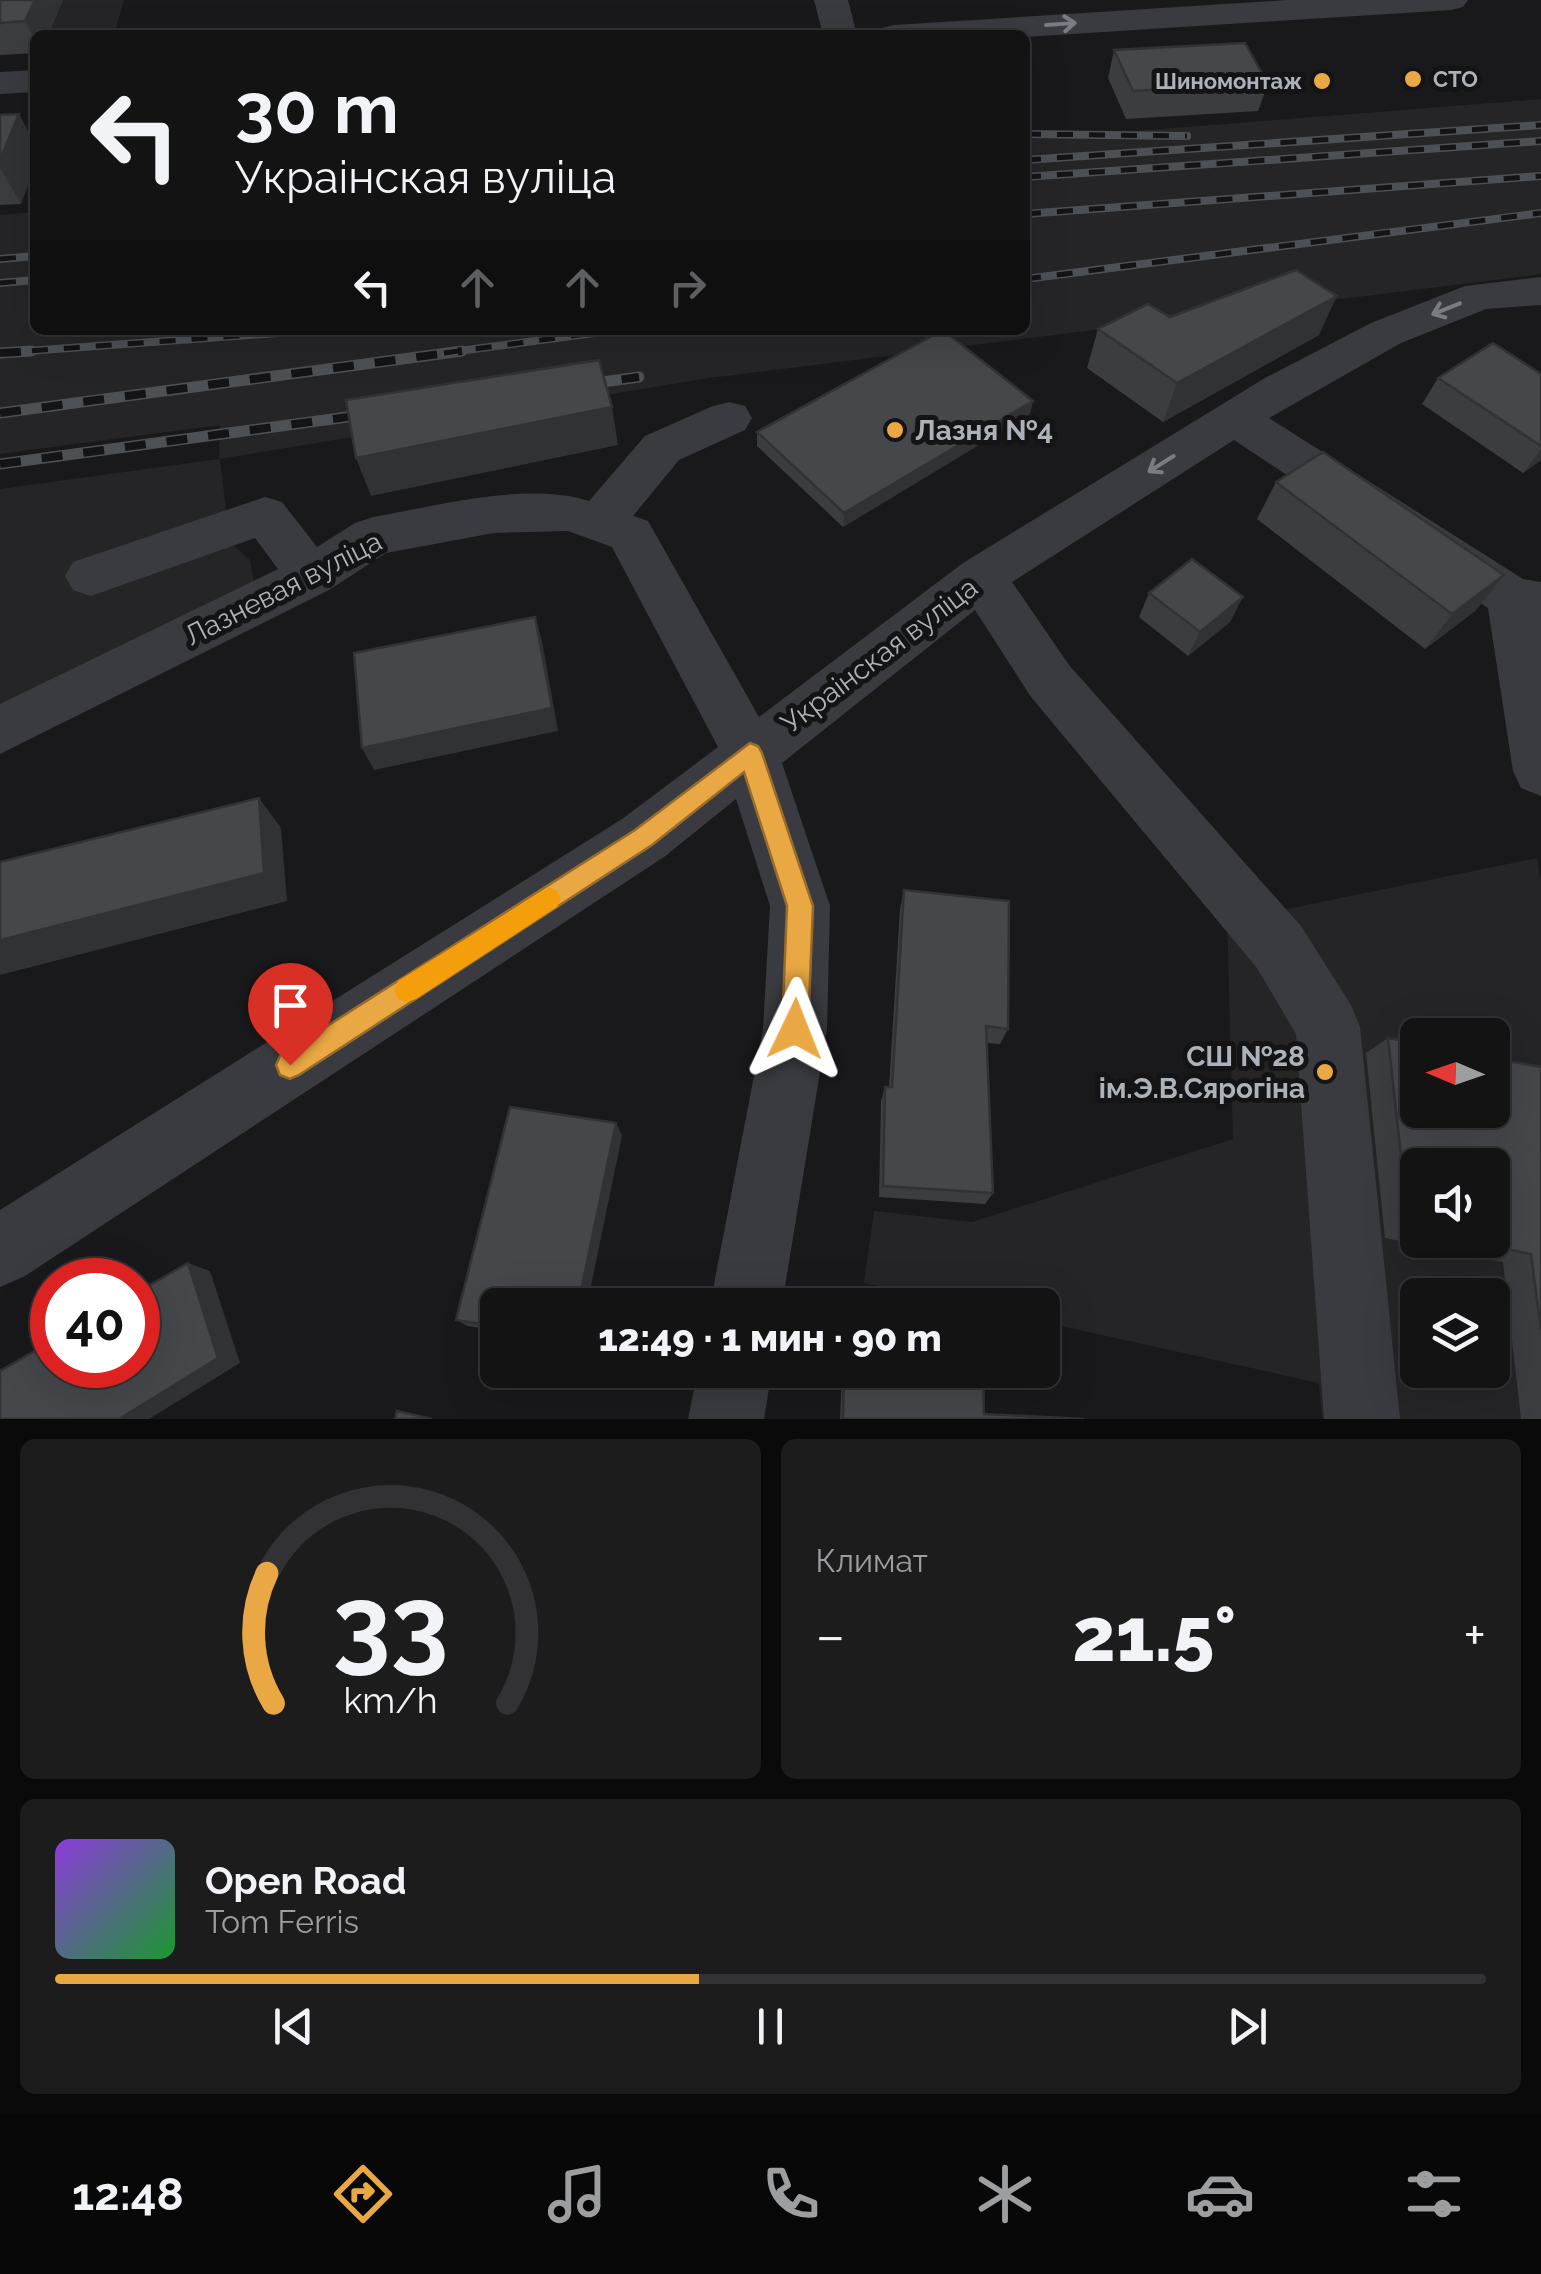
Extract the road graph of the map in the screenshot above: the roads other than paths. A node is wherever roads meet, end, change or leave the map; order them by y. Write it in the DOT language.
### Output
graph roads {
  1 [pos="831,0"];
  2 [pos="1451,0"];
  3 [pos="839,30"];
  4 [pos="974,30"];
  5 [pos="30,81"];
  6 [pos="0,84"];
  7 [pos="1541,290"];
  8 [pos="729,418"];
  9 [pos="1234,418"];
  10 [pos="599,523"];
  11 [pos="90,576"];
  12 [pos="311,576"];
  13 [pos="981,577"];
  14 [pos="1526,600"];
  15 [pos="0,730"];
  16 [pos="750,753"];
  17 [pos="1541,770"];
  18 [pos="0,1251"];
  19 [pos="749,1288"];
  20 [pos="732,1388"];
  21 [pos="726,1419"];
  22 [pos="1362,1419"];
  1 -- 3 [label="street"];
  4 -- 2 [label="street, one-way"];
  5 -- 6 [label="street"];
  7 -- 9 [label="street, Украінская вуліца, one-way"];
  8 -- 10 [label="street"];
  9 -- 13 [label="street, Украінская вуліца, one-way"];
  9 -- 14 [label="street"];
  10 -- 12 [label="street, Лазневая вуліца"];
  10 -- 16 [label="street, Лазневая вуліца"];
  11 -- 12 [label="street"];
  12 -- 15 [label="street, Лазневая вуліца"];
  13 -- 16 [label="street, Украінская вуліца"];
  13 -- 22 [label="street"];
  14 -- 17 [label="street"];
  16 -- 18 [label="street, Украінская вуліца"];
  16 -- 19 [label="street, Лазневая вуліца"];
  20 -- 21 [label="street"];
}
